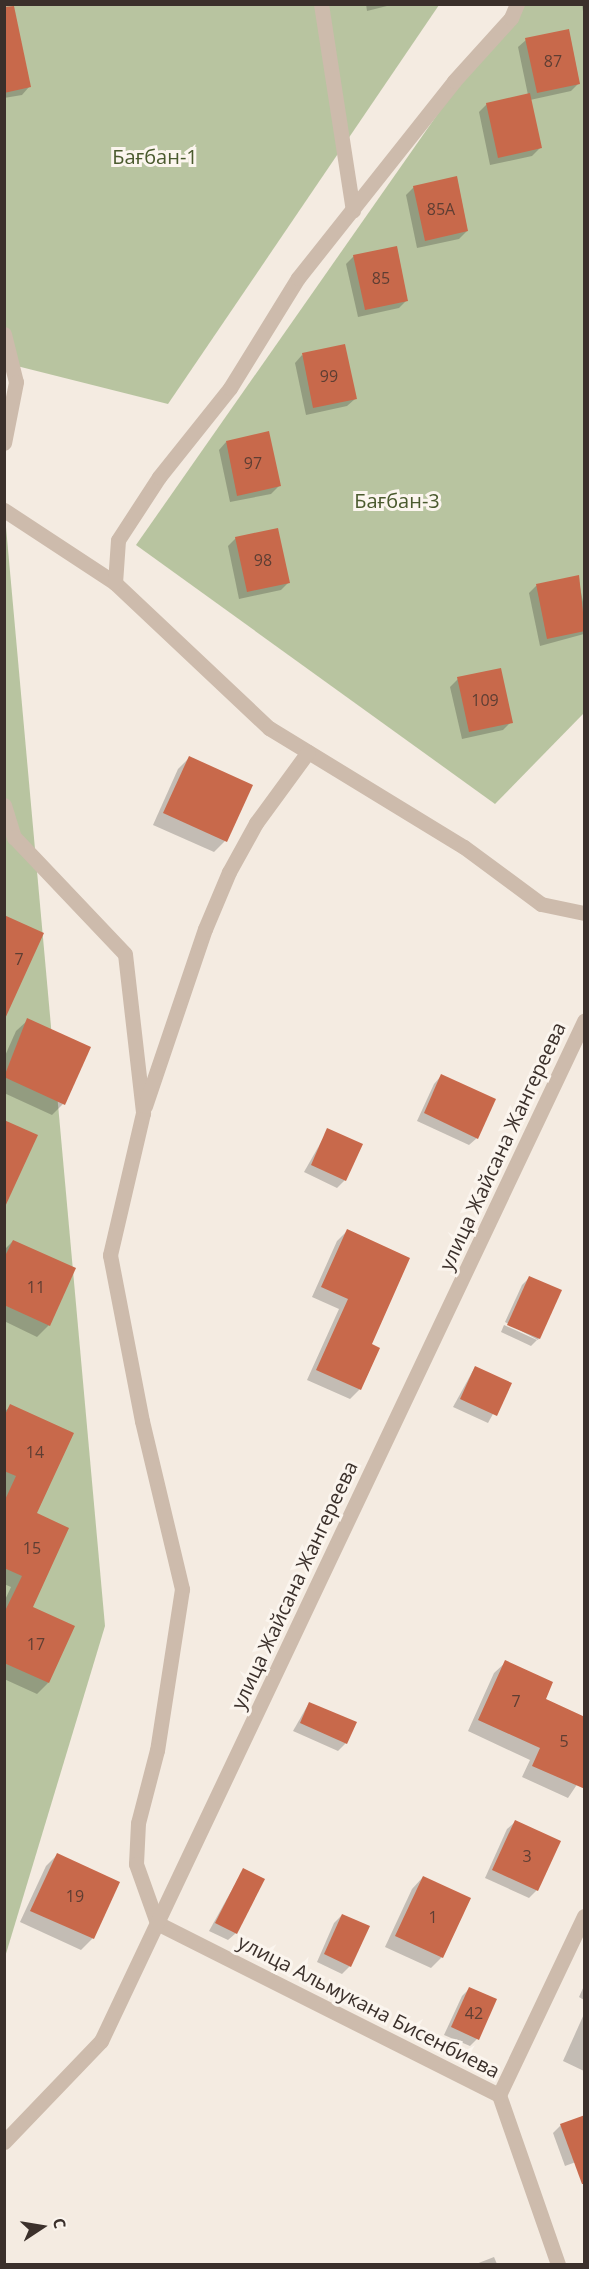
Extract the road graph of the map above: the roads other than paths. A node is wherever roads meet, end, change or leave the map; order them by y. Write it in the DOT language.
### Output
graph roads {
  1 [pos="321,4"];
  2 [pos="517,4"];
  3 [pos="353,211"];
  4 [pos="4,334"];
  5 [pos="4,443"];
  6 [pos="4,510"];
  7 [pos="115,583"];
  8 [pos="308,752"];
  9 [pos="4,805"];
  10 [pos="585,913"];
  11 [pos="585,1021"];
  12 [pos="143,1113"];
  13 [pos="585,1916"];
  14 [pos="157,1923"];
  15 [pos="499,2095"];
  16 [pos="4,2142"];
  17 [pos="558,2265"];
  1 -- 3 [label="street"];
  2 -- 3 [label="street"];
  3 -- 7 [label="street"];
  4 -- 5 [label="street"];
  6 -- 7 [label="street"];
  7 -- 8 [label="street"];
  8 -- 10 [label="street"];
  8 -- 12 [label="street"];
  9 -- 12 [label="street"];
  11 -- 14 [label="street, улица Жайсана Жангереева"];
  12 -- 14 [label="street"];
  13 -- 15 [label="street"];
  14 -- 15 [label="street, улица Альмукана Бисенбиева"];
  14 -- 16 [label="street, улица Жайсана Жангереева"];
  15 -- 17 [label="street, улица Альмукана Бисенбиева"];
}
